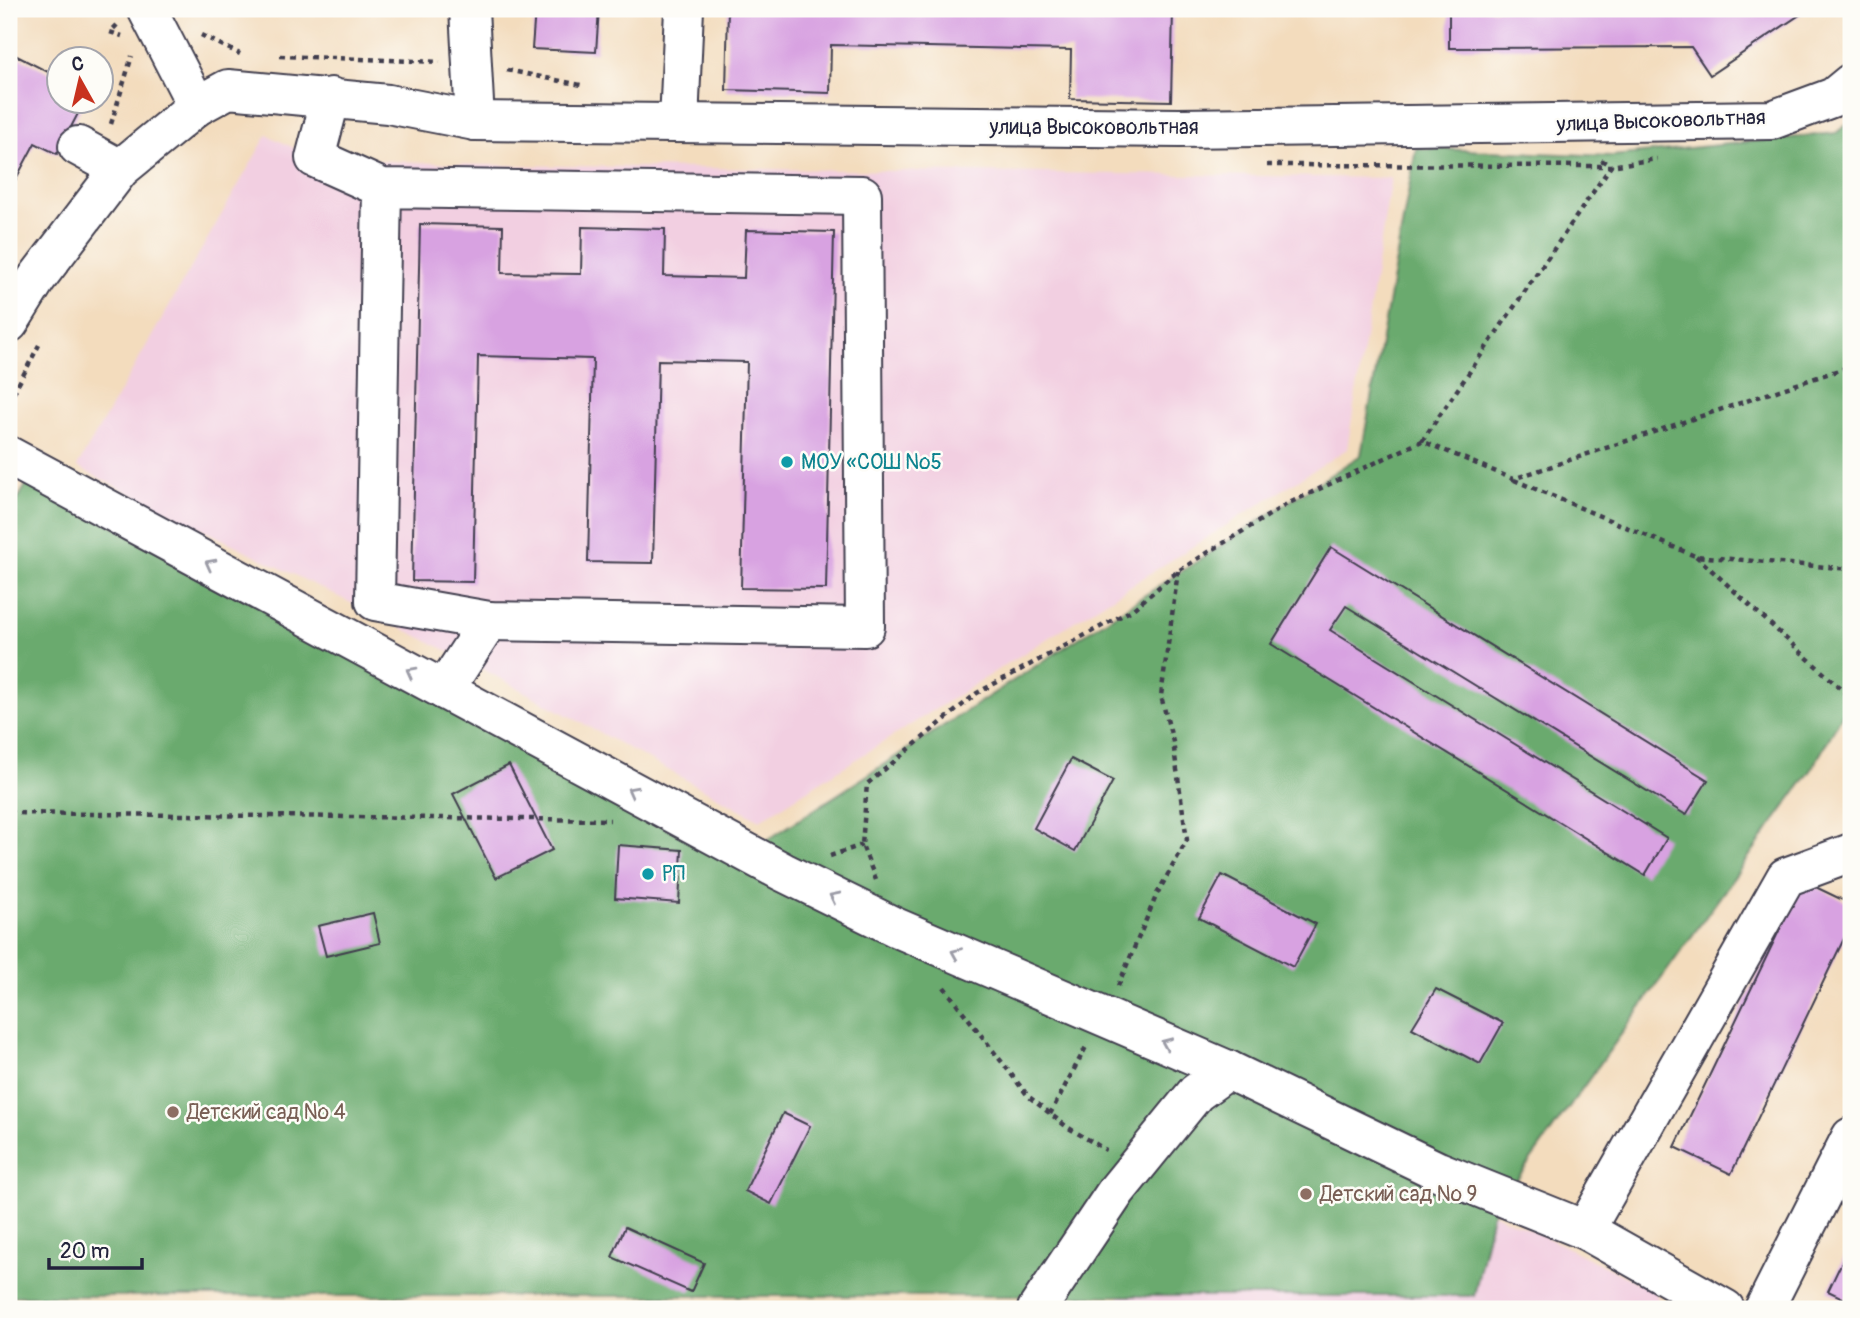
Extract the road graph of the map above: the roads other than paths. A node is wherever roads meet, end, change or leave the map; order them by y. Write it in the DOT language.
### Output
graph roads {
  1 [pos="146,9"];
  2 [pos="469,9"];
  3 [pos="684,9"];
  4 [pos="1851,83"];
  5 [pos="331,97"];
  6 [pos="197,106"];
  7 [pos="475,121"];
  8 [pos="680,123"];
  9 [pos="78,146"];
  10 [pos="120,169"];
  11 [pos="382,188"];
  12 [pos="9,323"];
  13 [pos="9,456"];
  14 [pos="489,621"];
  15 [pos="444,690"];
  16 [pos="1851,853"];
  17 [pos="1228,1070"];
  18 [pos="1851,1138"];
  19 [pos="1585,1230"];
  20 [pos="1037,1309"];
  21 [pos="1725,1309"];
  22 [pos="1765,1309"];
  1 -- 6 [label="street"];
  2 -- 7 [label="street"];
  3 -- 8 [label="street"];
  4 -- 8 [label="street, улица Высоковольтная"];
  5 -- 6 [label="street, улица Высоковольтная"];
  5 -- 7 [label="street, улица Высоковольтная"];
  5 -- 11 [label="street"];
  6 -- 10 [label="street, улица Высоковольтная"];
  7 -- 8 [label="street, улица Высоковольтная"];
  9 -- 10 [label="street"];
  10 -- 12 [label="street, улица Высоковольтная"];
  11 -- 14 [label="street"];
  11 -- 14 [label="street"];
  15 -- 13 [label="street, one-way"];
  14 -- 15 [label="street"];
  17 -- 15 [label="street, one-way"];
  16 -- 19 [label="street"];
  17 -- 19 [label="street"];
  17 -- 20 [label="street"];
  18 -- 22 [label="street"];
  19 -- 21 [label="street"];
}
